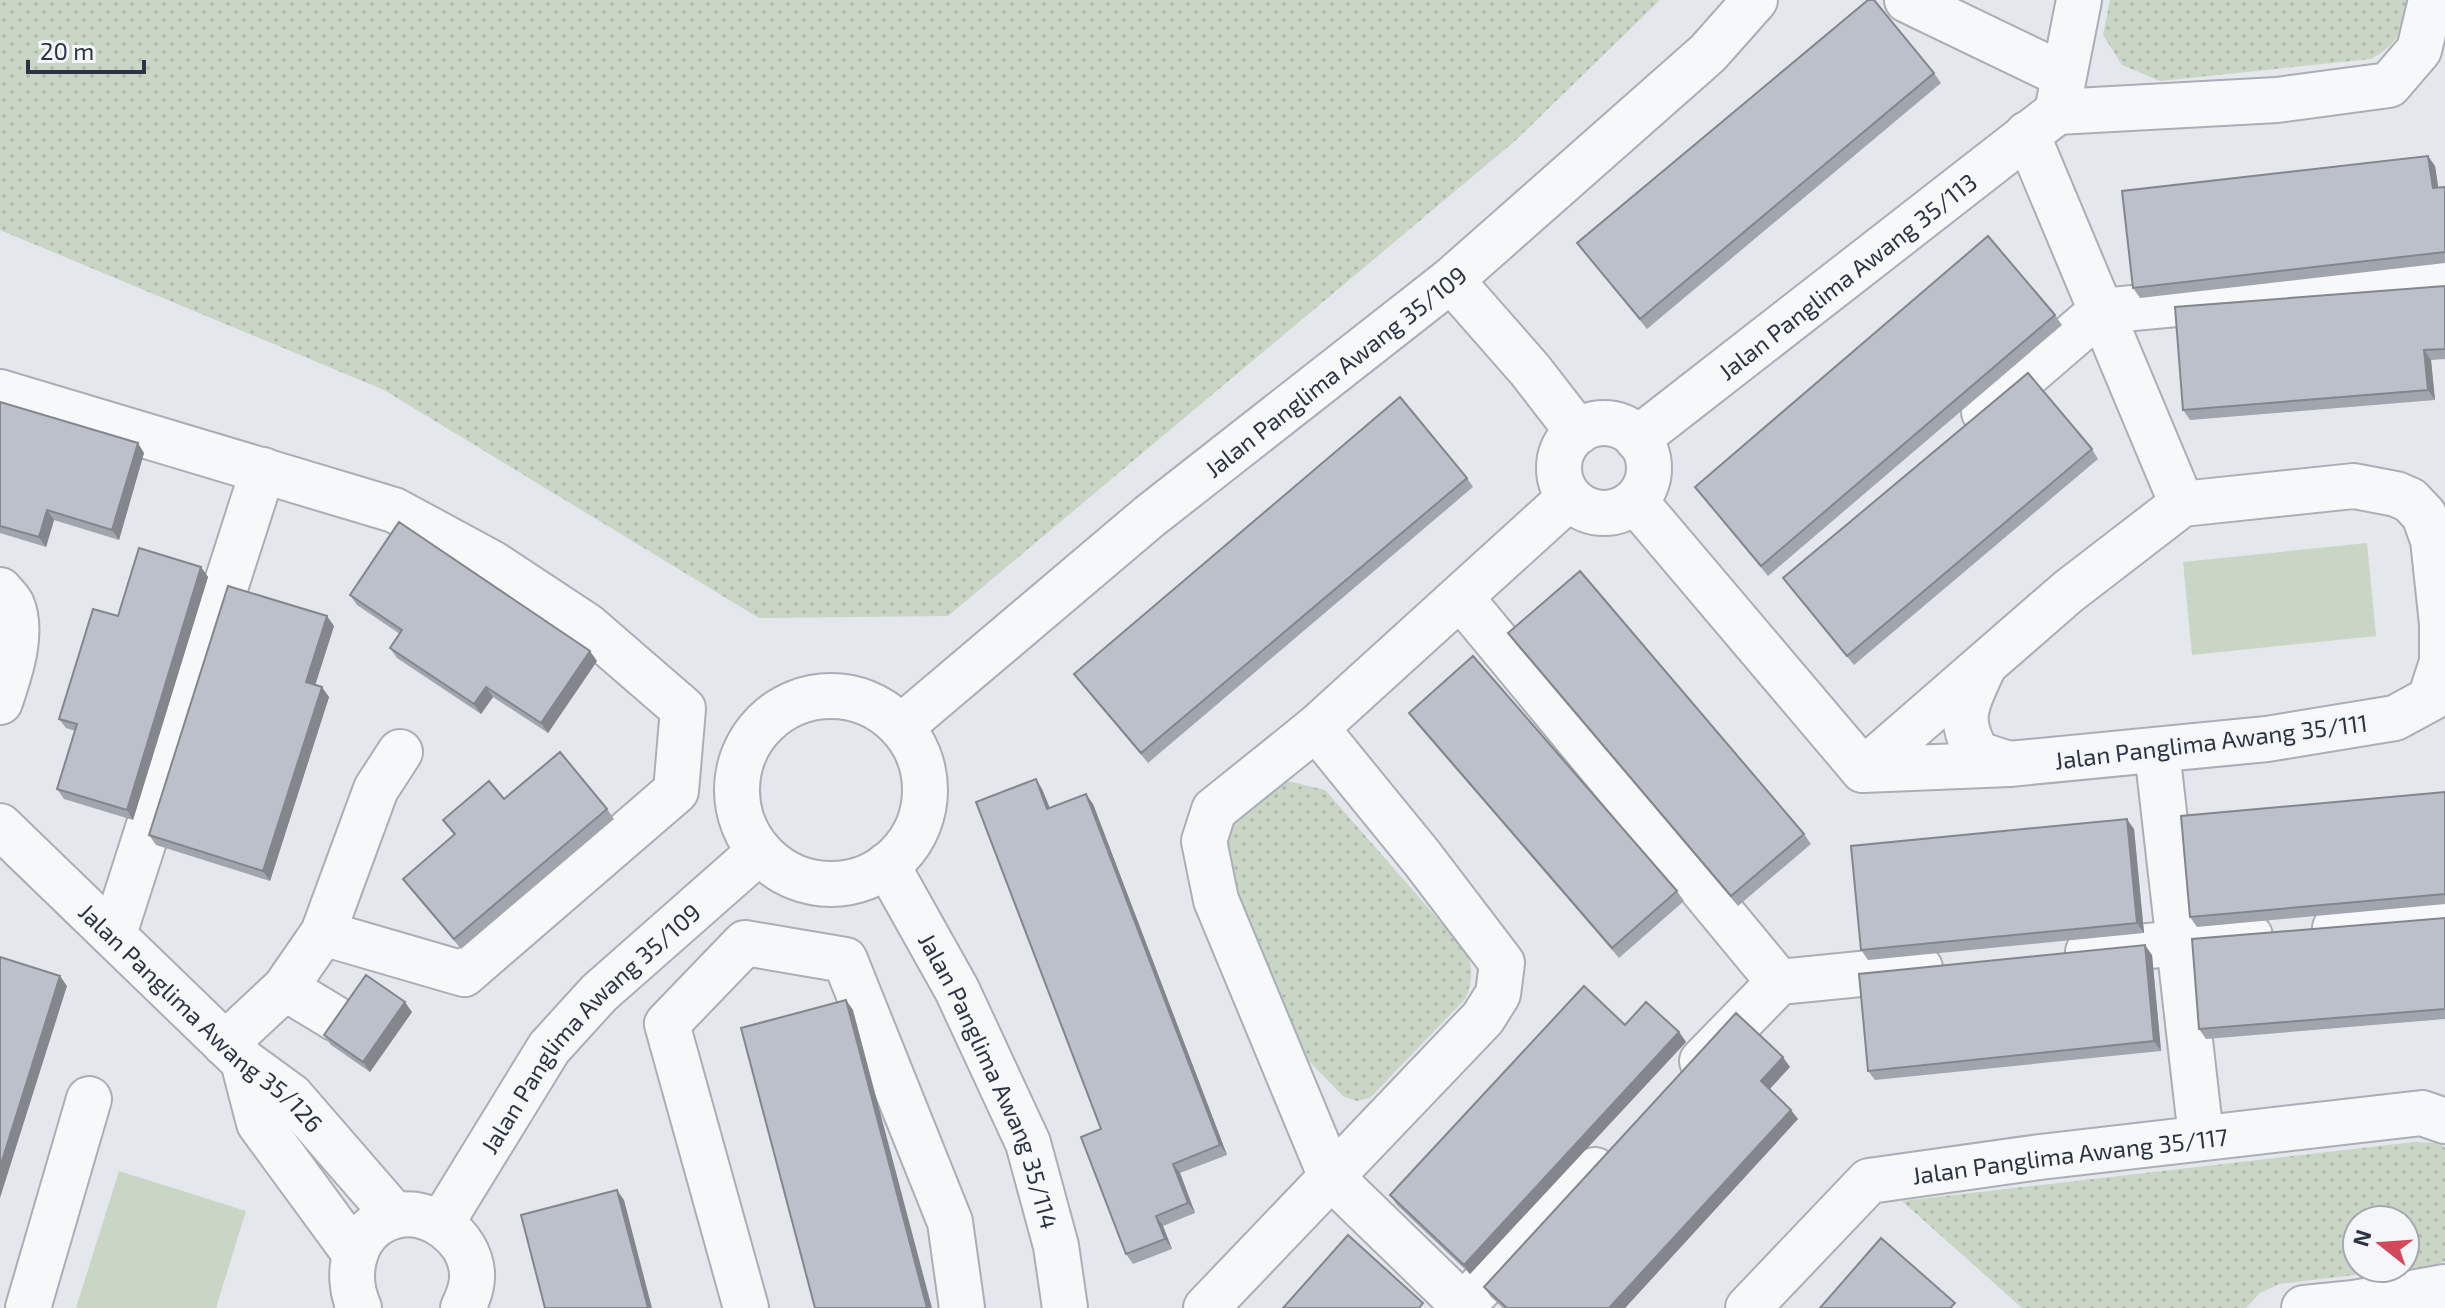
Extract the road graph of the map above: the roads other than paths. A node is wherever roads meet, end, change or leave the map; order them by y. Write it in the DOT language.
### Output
graph roads {
  1 [pos="1755,0"];
  2 [pos="1907,0"];
  3 [pos="2079,0"];
  4 [pos="2431,0"];
  5 [pos="2049,107"];
  6 [pos="2445,279"];
  7 [pos="1451,280"];
  8 [pos="2101,311"];
  9 [pos="0,392"];
  10 [pos="1578,432"];
  11 [pos="1957,436"];
  12 [pos="1637,439"];
  13 [pos="263,470"];
  14 [pos="1569,498"];
  15 [pos="1635,501"];
  16 [pos="2182,504"];
  17 [pos="0,590"];
  18 [pos="1461,598"];
  19 [pos="1983,668"];
  20 [pos="0,702"];
  21 [pos="902,726"];
  22 [pos="1316,728"];
  23 [pos="2157,751"];
  24 [pos="400,752"];
  25 [pos="2009,764"];
  26 [pos="1863,770"];
  27 [pos="0,826"];
  28 [pos="759,852"];
  29 [pos="887,865"];
  30 [pos="2445,918"];
  31 [pos="323,933"];
  32 [pos="114,934"];
  33 [pos="2180,943"];
  34 [pos="2041,957"];
  35 [pos="1964,964"];
  36 [pos="1779,982"];
  37 [pos="285,988"];
  38 [pos="336,1019"];
  39 [pos="234,1053"];
  40 [pos="1670,1093"];
  41 [pos="89,1099"];
  42 [pos="2445,1121"];
  43 [pos="2201,1137"];
  44 [pos="1626,1138"];
  45 [pos="1331,1177"];
  46 [pos="395,1216"];
  47 [pos="441,1224"];
  48 [pos="355,1254"];
  49 [pos="2445,1287"];
  50 [pos="471,1303"];
  51 [pos="1463,1307"];
  52 [pos="28,1308"];
  53 [pos="359,1308"];
  54 [pos="746,1308"];
  55 [pos="962,1308"];
  56 [pos="1065,1308"];
  57 [pos="1206,1308"];
  58 [pos="1748,1308"];
  59 [pos="2304,1308"];
  1 -- 7 [label="street, Jalan Panglima Awang 35/109"];
  2 -- 5 [label="street"];
  3 -- 5 [label="street"];
  4 -- 5 [label="street"];
  5 -- 8 [label="street"];
  5 -- 12 [label="street, Jalan Panglima Awang 35/113"];
  6 -- 8 [label="street"];
  7 -- 10 [label="street"];
  7 -- 21 [label="street, Jalan Panglima Awang 35/109"];
  8 -- 11 [label="street"];
  8 -- 16 [label="street"];
  9 -- 13 [label="street"];
  10 -- 12 [label="street"];
  10 -- 14 [label="street"];
  12 -- 15 [label="street"];
  13 -- 31 [label="street"];
  13 -- 32 [label="street"];
  14 -- 15 [label="street"];
  14 -- 18 [label="street"];
  15 -- 26 [label="street"];
  16 -- 19 [label="street"];
  16 -- 23 [label="street, Jalan Panglima Awang 35/111"];
  17 -- 20 [label="street"];
  18 -- 22 [label="street"];
  18 -- 36 [label="street"];
  19 -- 25 [label="street"];
  19 -- 26 [label="street"];
  21 -- 28 [label="street"];
  21 -- 29 [label="street"];
  22 -- 45 [label="street"];
  22 -- 45 [label="street"];
  23 -- 25 [label="street, Jalan Panglima Awang 35/111"];
  23 -- 33 [label="street"];
  24 -- 31 [label="street"];
  25 -- 26 [label="street, Jalan Panglima Awang 35/111"];
  27 -- 32 [label="street, Jalan Panglima Awang 35/126"];
  28 -- 29 [label="street"];
  28 -- 47 [label="street, Jalan Panglima Awang 35/109"];
  29 -- 56 [label="street, Jalan Panglima Awang 35/114"];
  30 -- 33 [label="street"];
  31 -- 37 [label="street"];
  32 -- 39 [label="street, Jalan Panglima Awang 35/126"];
  33 -- 34 [label="street"];
  33 -- 43 [label="street"];
  35 -- 36 [label="street"];
  36 -- 40 [label="street"];
  37 -- 38 [label="street"];
  37 -- 39 [label="street"];
  39 -- 46 [label="street, Jalan Panglima Awang 35/126"];
  39 -- 48 [label="street"];
  41 -- 52 [label="street"];
  42 -- 43 [label="street, Jalan Panglima Awang 35/117"];
  43 -- 58 [label="street, Jalan Panglima Awang 35/117"];
  44 -- 51 [label="street"];
  45 -- 51 [label="street"];
  45 -- 57 [label="street"];
  46 -- 47 [label="street"];
  46 -- 48 [label="street"];
  47 -- 50 [label="street"];
  48 -- 53 [label="street"];
  49 -- 59 [label="street"];
  54 -- 55 [label="street"];
}
